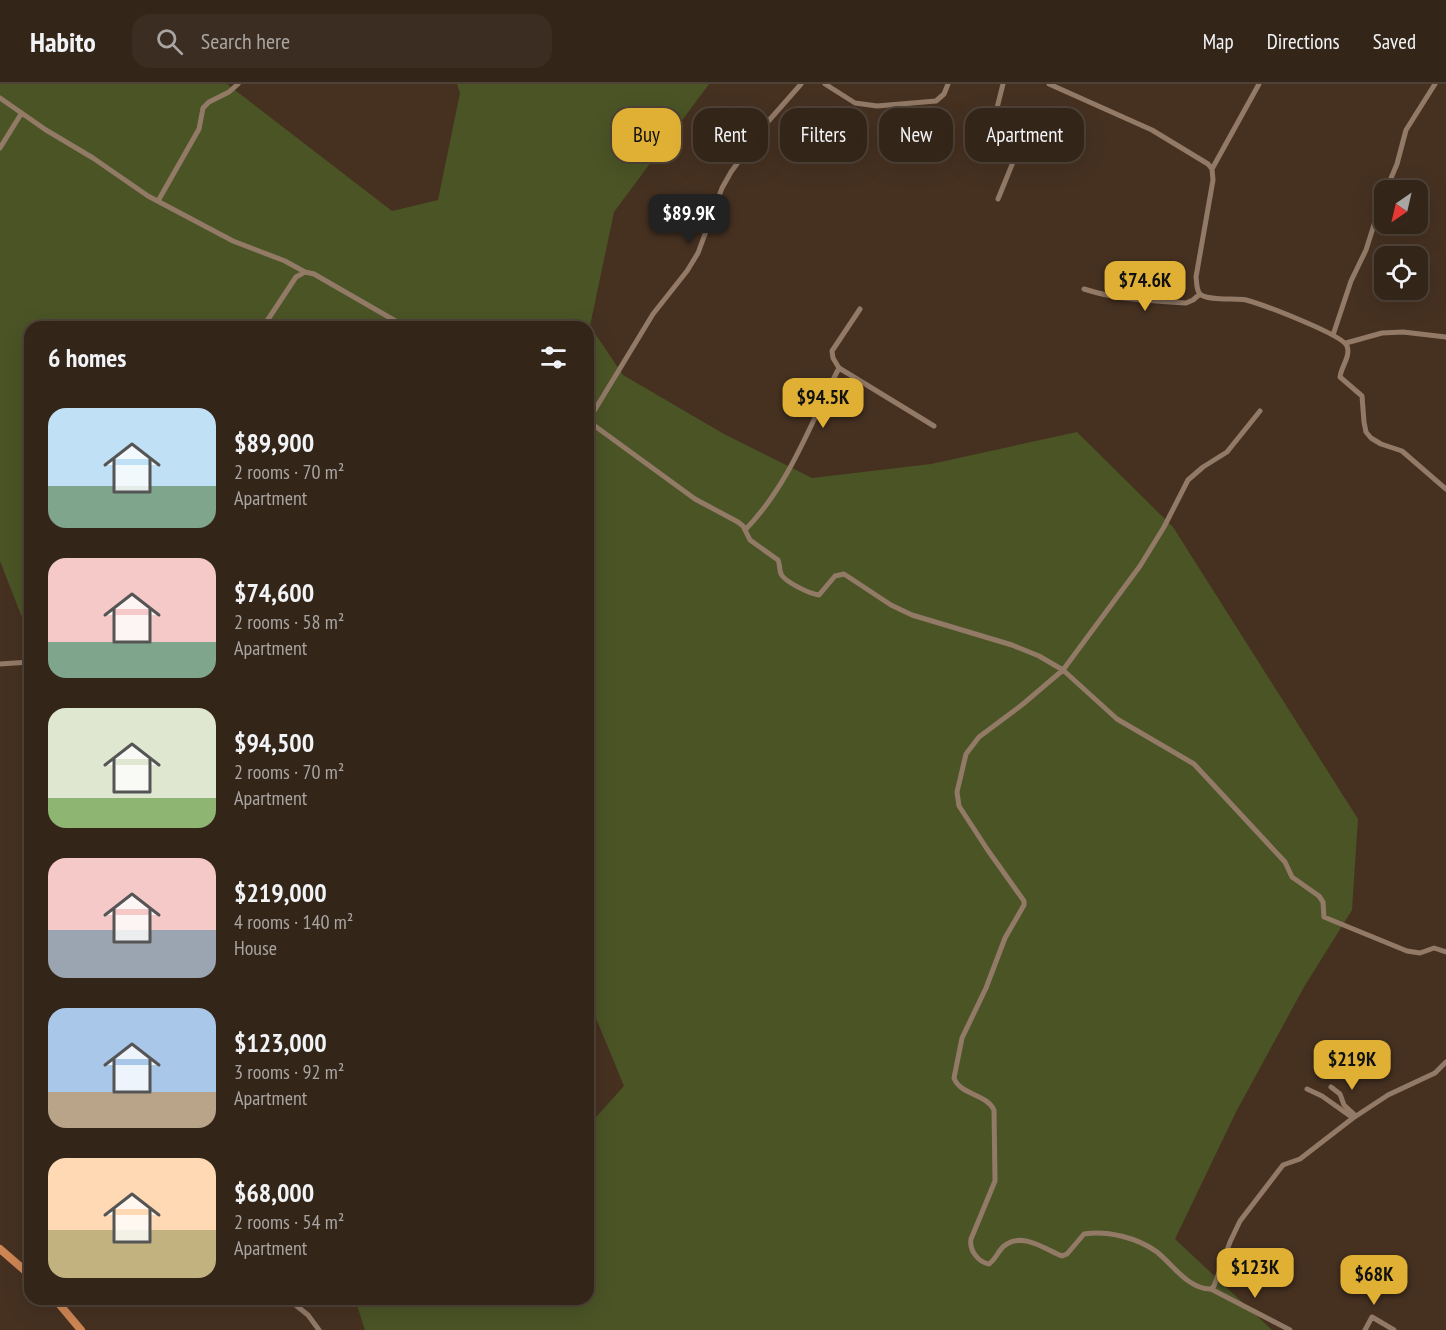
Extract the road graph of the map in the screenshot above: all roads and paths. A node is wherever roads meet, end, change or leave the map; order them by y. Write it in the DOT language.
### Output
graph roads {
  1 [pos="238,84"];
  2 [pos="801,84"];
  3 [pos="825,84"];
  4 [pos="948,84"];
  5 [pos="1003,84"];
  6 [pos="1049,84"];
  7 [pos="1258,84"];
  8 [pos="1435,84"];
  9 [pos="0,98"];
  10 [pos="21,114"];
  11 [pos="0,148"];
  12 [pos="1212,169"];
  13 [pos="1390,180"];
  14 [pos="998,199"];
  15 [pos="158,201"];
  16 [pos="1374,226"];
  17 [pos="304,272"];
  18 [pos="1084,289"];
  19 [pos="1200,294"];
  20 [pos="860,309"];
  21 [pos="267,321"];
  22 [pos="396,321"];
  23 [pos="1333,335"];
  24 [pos="1446,337"];
  25 [pos="1346,343"];
  26 [pos="839,368"];
  27 [pos="594,411"];
  28 [pos="1260,411"];
  29 [pos="594,425"];
  30 [pos="934,426"];
  31 [pos="1446,489"];
  32 [pos="745,530"];
  33 [pos="24,662"];
  34 [pos="0,664"];
  35 [pos="1062,669"];
  36 [pos="1446,952"];
  37 [pos="1446,1062"];
  38 [pos="1331,1087"];
  39 [pos="1307,1089"];
  40 [pos="1355,1117"];
  41 [pos="0,1249"];
  42 [pos="24,1270"];
  43 [pos="1210,1289"];
  44 [pos="60,1305"];
  45 [pos="296,1305"];
  46 [pos="81,1330"];
  47 [pos="319,1330"];
  48 [pos="1290,1330"];
  49 [pos="1365,1330"];
  50 [pos="1394,1330"];
  1 -- 15 [label="street"];
  2 -- 27 [label="street"];
  3 -- 4 [label="street"];
  5 -- 14 [label="street"];
  6 -- 12 [label="street"];
  7 -- 12 [label="street"];
  8 -- 13 [label="street"];
  9 -- 10 [label="street"];
  10 -- 11 [label="street"];
  10 -- 15 [label="street"];
  12 -- 19 [label="street"];
  15 -- 17 [label="street"];
  16 -- 23 [label="street"];
  17 -- 21 [label="street"];
  17 -- 22 [label="street"];
  18 -- 19 [label="street"];
  19 -- 23 [label="street"];
  20 -- 26 [label="street"];
  23 -- 25 [label="street"];
  24 -- 25 [label="street"];
  25 -- 31 [label="street"];
  26 -- 30 [label="street"];
  26 -- 32 [label="street"];
  28 -- 35 [label="street"];
  29 -- 32 [label="street"];
  32 -- 35 [label="street"];
  33 -- 34 [label="street"];
  35 -- 36 [label="street"];
  35 -- 43 [label="street"];
  37 -- 40 [label="street"];
  38 -- 40 [label="street"];
  39 -- 40 [label="street"];
  40 -- 43 [label="street"];
  41 -- 42 [label="main road"];
  43 -- 48 [label="street"];
  44 -- 46 [label="main road"];
  45 -- 47 [label="street"];
  49 -- 50 [label="street"];
}
